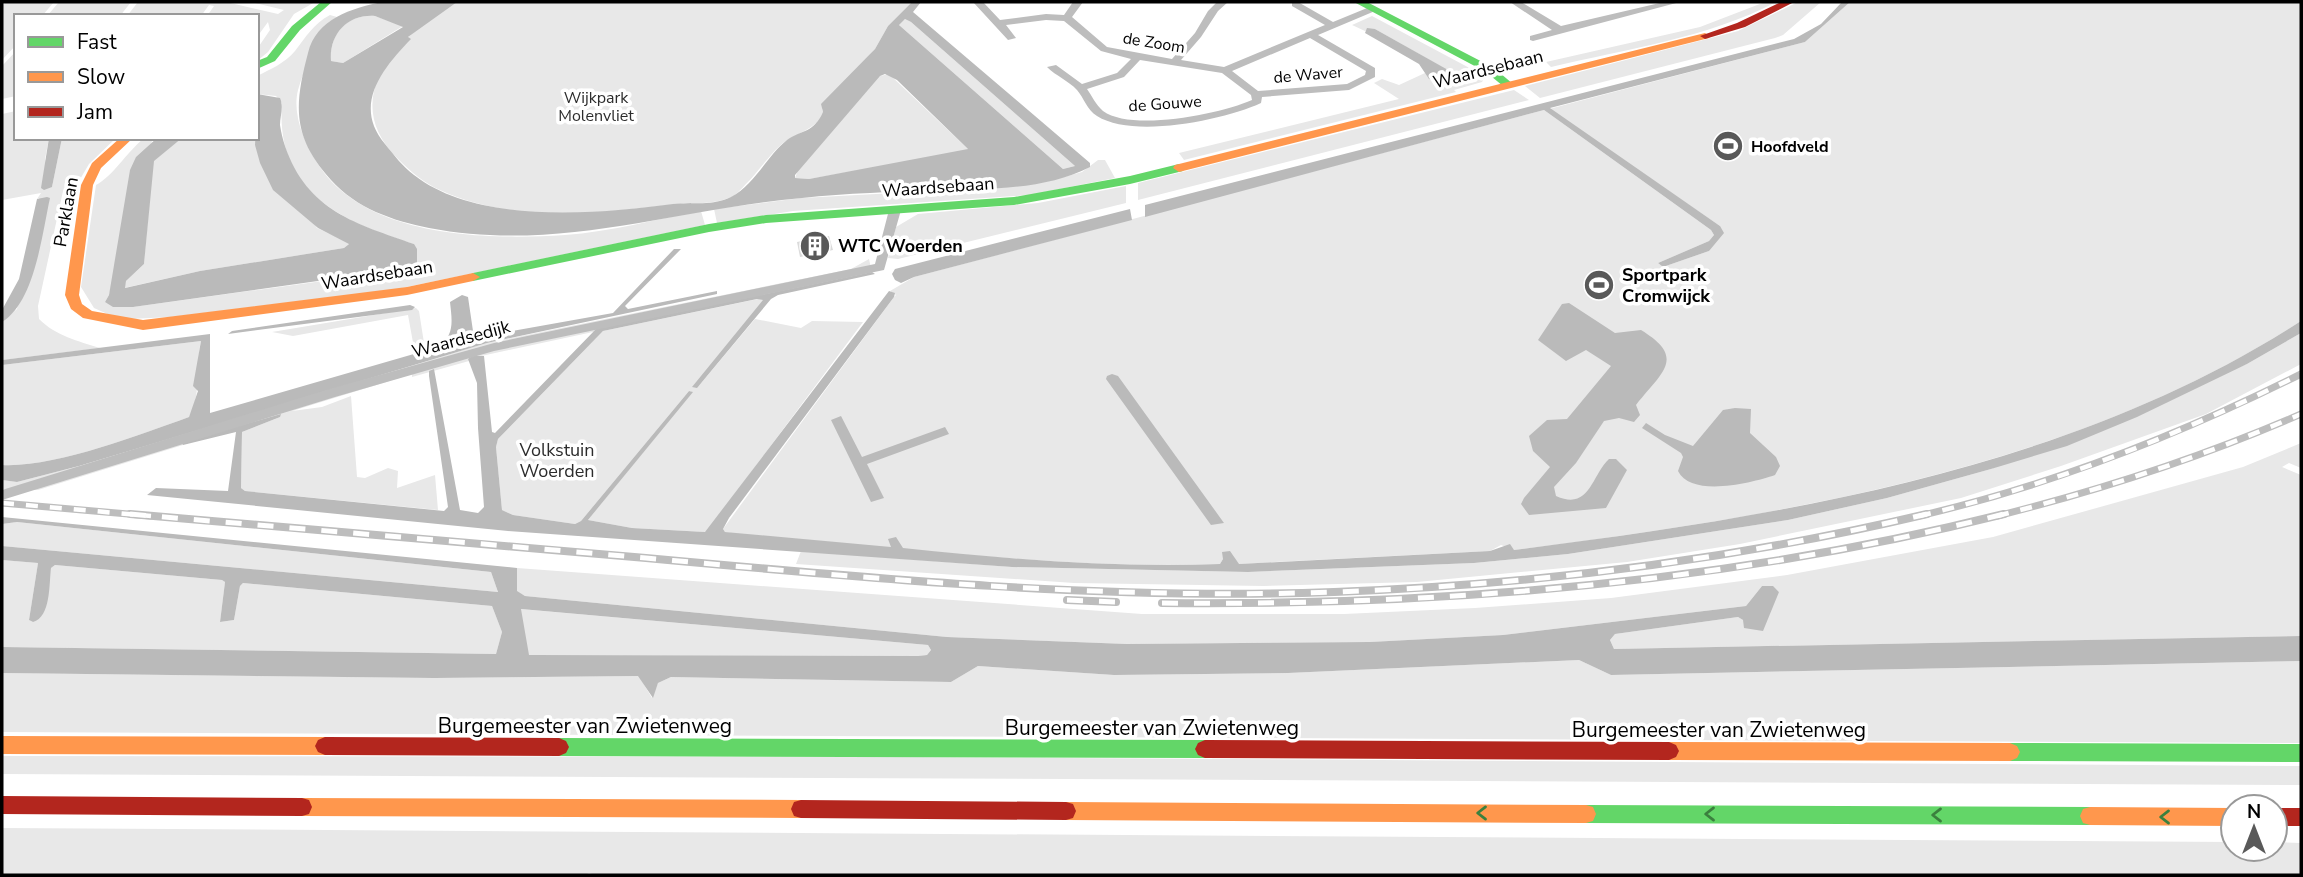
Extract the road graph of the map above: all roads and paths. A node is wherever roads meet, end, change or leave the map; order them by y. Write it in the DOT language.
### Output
graph roads {
  1 [pos="327,2"];
  2 [pos="978,2"];
  3 [pos="1078,2"];
  4 [pos="1223,2"];
  5 [pos="1515,2"];
  6 [pos="1633,2"];
  7 [pos="1675,2"];
  8 [pos="1789,2"];
  9 [pos="1295,4"];
  10 [pos="1366,5"];
  11 [pos="1645,9"];
  12 [pos="1067,18"];
  13 [pos="999,23"];
  14 [pos="1332,25"];
  15 [pos="1560,29"];
  16 [pos="1311,35"];
  17 [pos="1011,38"];
  18 [pos="1532,38"];
  19 [pos="1137,57"];
  20 [pos="1175,62"];
  21 [pos="259,65"];
  22 [pos="1052,67"];
  23 [pos="1225,70"];
  24 [pos="1507,84"];
  25 [pos="1080,87"];
  26 [pos="1256,94"];
  27 [pos="125,140"];
  28 [pos="895,210"];
  29 [pos="76,306"];
  30 [pos="2,495"];
  31 [pos="2,745"];
  32 [pos="2301,753"];
  33 [pos="2,805"];
  34 [pos="2219,817"];
  1 -- 21 [label="main road"];
  2 -- 13 [label="street"];
  3 -- 12 [label="street"];
  4 -- 20 [label="street"];
  5 -- 15 [label="street"];
  6 -- 11 [label="street"];
  7 -- 11 [label="street"];
  8 -- 24 [label="main road, Waardsebaan"];
  9 -- 14 [label="street"];
  10 -- 14 [label="street"];
  10 -- 24 [label="main road"];
  11 -- 15 [label="street"];
  12 -- 13 [label="street"];
  12 -- 19 [label="street, de Zoom"];
  13 -- 17 [label="street"];
  14 -- 16 [label="street"];
  15 -- 18 [label="street"];
  16 -- 23 [label="street"];
  16 -- 26 [label="street, de Waver"];
  19 -- 20 [label="street, de Zoom"];
  19 -- 25 [label="street, de Gouwe"];
  20 -- 23 [label="street, de Zoom"];
  22 -- 25 [label="street, de Gouwe"];
  23 -- 26 [label="street, de Zoom"];
  24 -- 28 [label="main road, Waardsebaan"];
  25 -- 26 [label="street, de Gouwe"];
  27 -- 29 [label="main road, Parklaan"];
  28 -- 29 [label="main road, Waardsebaan"];
  28 -- 30 [label="street, Waardsedijk"];
  31 -- 32 [label="main road, Burgemeester van Zwietenweg"];
  34 -- 33 [label="main road, one-way"];
}
